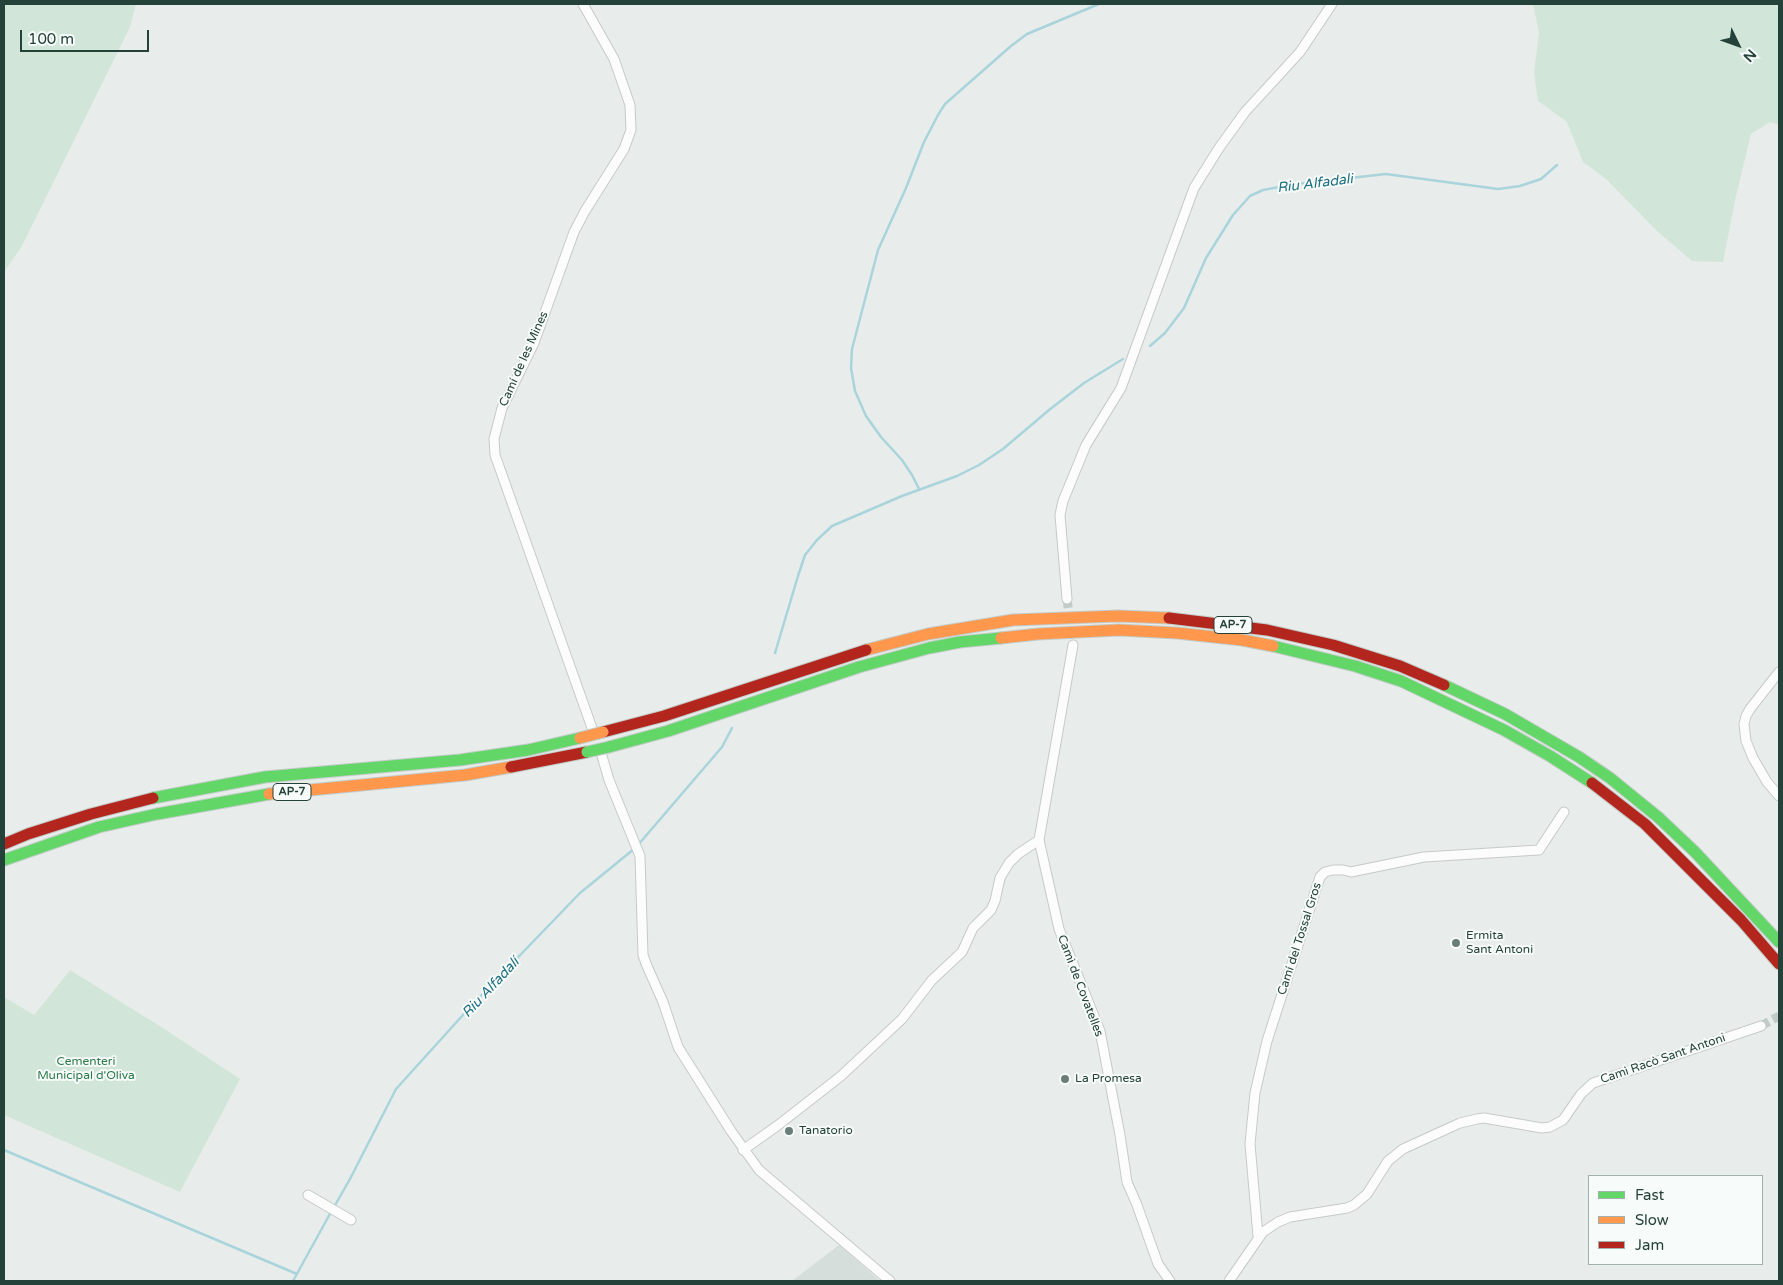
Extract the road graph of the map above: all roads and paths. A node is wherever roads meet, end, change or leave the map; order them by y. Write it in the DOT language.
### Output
graph roads {
  1 [pos="583,4"];
  2 [pos="1332,4"];
  3 [pos="1067,599"];
  4 [pos="1073,645"];
  5 [pos="1779,672"];
  6 [pos="598,730"];
  7 [pos="602,756"];
  8 [pos="1779,796"];
  9 [pos="1564,812"];
  10 [pos="1039,840"];
  11 [pos="4,844"];
  12 [pos="4,860"];
  13 [pos="1779,942"];
  14 [pos="1779,964"];
  15 [pos="1761,1026"];
  16 [pos="743,1150"];
  17 [pos="308,1195"];
  18 [pos="348,1218"];
  19 [pos="1260,1234"];
  20 [pos="890,1281"];
  21 [pos="1170,1281"];
  22 [pos="1229,1281"];
  1 -- 6 [label="street, Camí de les Mines"];
  2 -- 3 [label="street"];
  4 -- 10 [label="street"];
  5 -- 8 [label="street"];
  6 -- 11 [label="highway, AP-7, bridge"];
  6 -- 13 [label="highway, AP-7"];
  7 -- 16 [label="street"];
  9 -- 19 [label="street, Camí del Tossal Gros"];
  10 -- 16 [label="street"];
  10 -- 21 [label="street, Camì de Covatelles"];
  12 -- 14 [label="highway, AP-7, bridge"];
  15 -- 19 [label="street, Camì Racò Sant Antoni"];
  16 -- 20 [label="street"];
  17 -- 18 [label="street"];
  19 -- 22 [label="street"];
}
